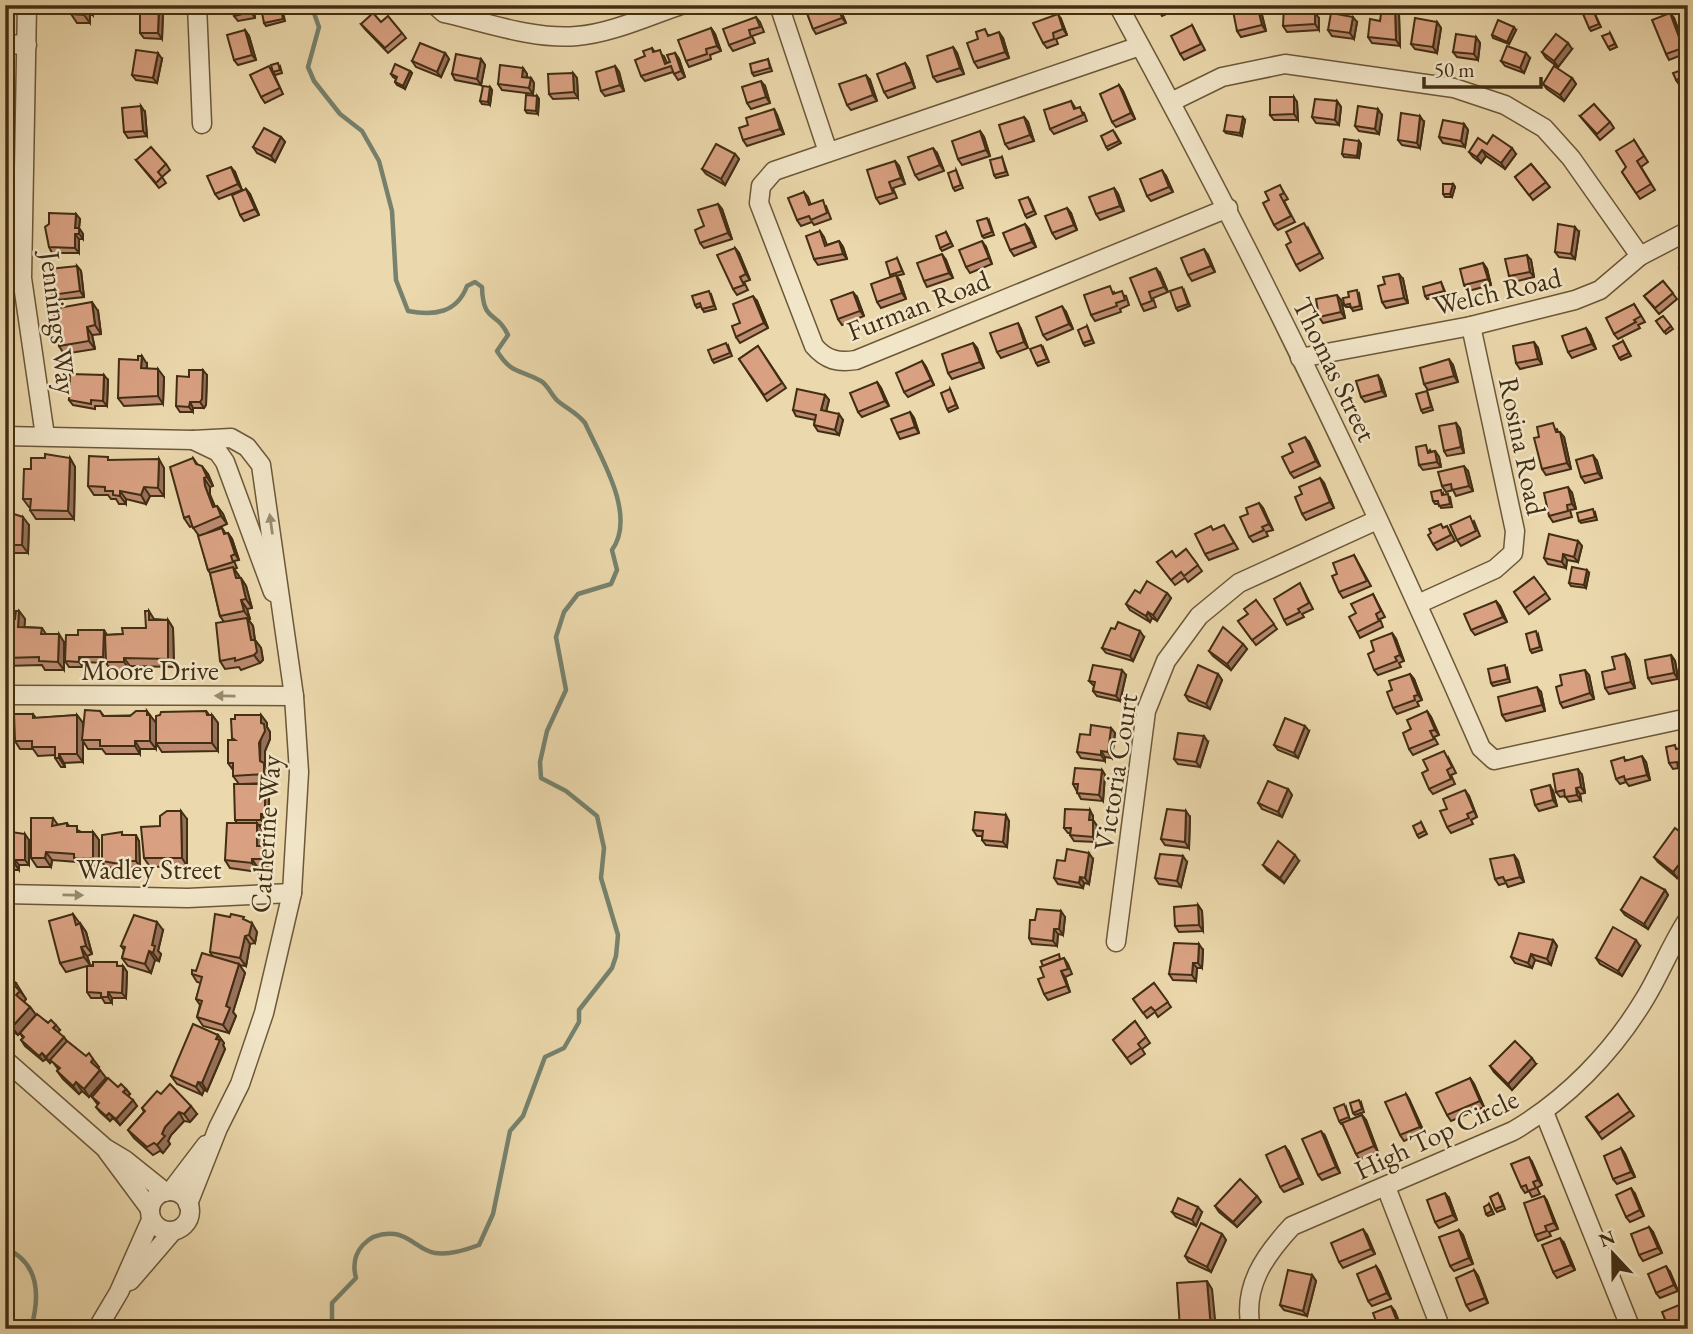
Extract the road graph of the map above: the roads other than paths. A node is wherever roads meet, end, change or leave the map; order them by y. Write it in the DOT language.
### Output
graph roads {
  1 [pos="27,5"];
  2 [pos="197,5"];
  3 [pos="435,5"];
  4 [pos="681,5"];
  5 [pos="779,5"];
  6 [pos="1118,5"];
  7 [pos="629,13"];
  8 [pos="5,44"];
  9 [pos="27,45"];
  10 [pos="1140,46"];
  11 [pos="1171,102"];
  12 [pos="202,124"];
  13 [pos="828,152"];
  14 [pos="1228,208"];
  15 [pos="1688,231"];
  16 [pos="13,242"];
  17 [pos="1640,256"];
  18 [pos="1471,326"];
  19 [pos="1300,358"];
  20 [pos="5,436"];
  21 [pos="45,436"];
  22 [pos="193,440"];
  23 [pos="1377,520"];
  24 [pos="1418,604"];
  25 [pos="281,617"];
  26 [pos="5,695"];
  27 [pos="294,696"];
  28 [pos="1688,718"];
  29 [pos="292,893"];
  30 [pos="5,894"];
  31 [pos="1688,919"];
  32 [pos="1115,942"];
  33 [pos="5,1060"];
  34 [pos="1544,1112"];
  35 [pos="218,1128"];
  36 [pos="105,1149"];
  37 [pos="1386,1187"];
  38 [pos="168,1192"];
  39 [pos="188,1204"];
  40 [pos="150,1214"];
  41 [pos="173,1231"];
  42 [pos="119,1292"];
  43 [pos="97,1329"];
  44 [pos="1251,1329"];
  45 [pos="1441,1329"];
  46 [pos="1631,1329"];
  1 -- 9 [label="street, Jennings Way"];
  2 -- 12 [label="street"];
  3 -- 7 [label="street"];
  4 -- 7 [label="street"];
  5 -- 13 [label="street"];
  6 -- 10 [label="street, Thomas Street"];
  8 -- 9 [label="street"];
  9 -- 16 [label="street, Jennings Way"];
  10 -- 11 [label="street, Thomas Street"];
  10 -- 13 [label="street, Furman Road"];
  11 -- 14 [label="street, Thomas Street"];
  11 -- 17 [label="street"];
  13 -- 14 [label="street, Furman Road"];
  14 -- 19 [label="street, Thomas Street"];
  15 -- 17 [label="street, Welch Road"];
  16 -- 21 [label="street, Jennings Way"];
  17 -- 18 [label="street, Welch Road"];
  18 -- 19 [label="street, Welch Road"];
  18 -- 24 [label="street, Rosina Road"];
  19 -- 23 [label="street, Thomas Street"];
  20 -- 21 [label="street"];
  21 -- 22 [label="street"];
  22 -- 25 [label="street, Catherine Way"];
  25 -- 22 [label="street, Catherine Way, one-way"];
  23 -- 24 [label="street, Thomas Street"];
  23 -- 32 [label="street, Victoria Court"];
  24 -- 28 [label="street, Thomas Street"];
  25 -- 27 [label="street, Catherine Way"];
  27 -- 26 [label="street, Moore Drive, one-way"];
  27 -- 29 [label="street, Catherine Way"];
  30 -- 29 [label="street, Wadley Street, one-way"];
  29 -- 35 [label="street, Catherine Way"];
  31 -- 34 [label="street, High Top Circle"];
  33 -- 36 [label="street"];
  34 -- 37 [label="street, High Top Circle"];
  34 -- 46 [label="street"];
  35 -- 38 [label="street, Catherine Way"];
  35 -- 39 [label="street, Catherine Way"];
  36 -- 38 [label="street"];
  36 -- 40 [label="street"];
  37 -- 44 [label="street, High Top Circle"];
  37 -- 45 [label="street"];
  38 -- 39 [label="street"];
  38 -- 40 [label="street"];
  39 -- 41 [label="street"];
  40 -- 41 [label="street"];
  40 -- 42 [label="street"];
  41 -- 42 [label="street"];
  42 -- 43 [label="street"];
}
